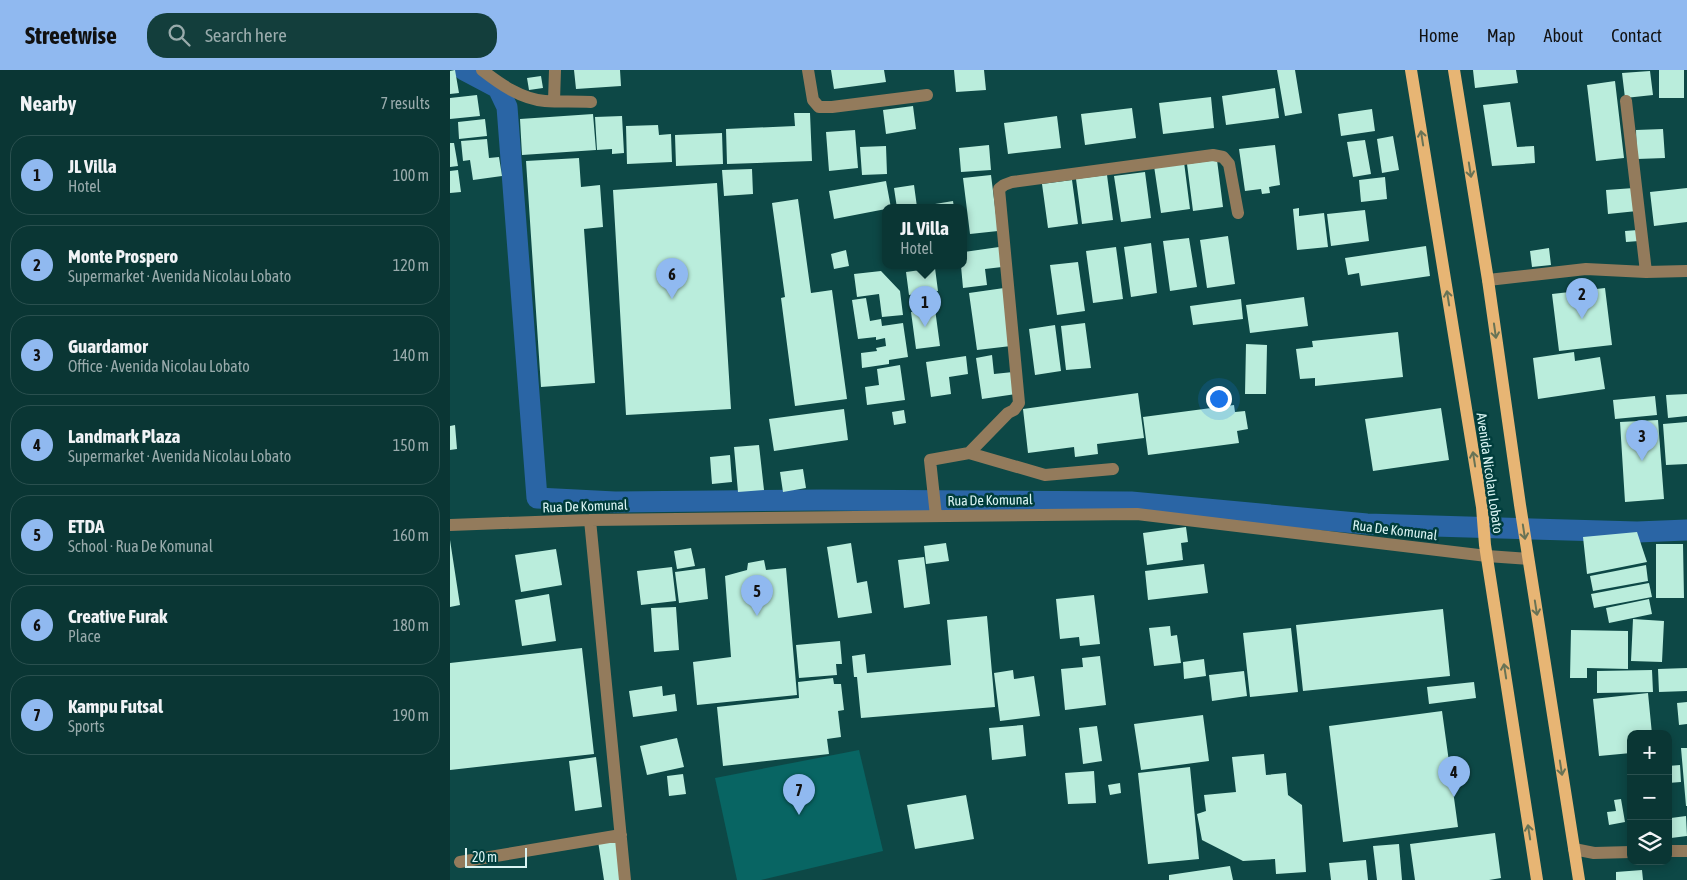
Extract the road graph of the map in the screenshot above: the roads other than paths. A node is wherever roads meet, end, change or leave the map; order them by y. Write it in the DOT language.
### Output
graph roads {
  1 [pos="482,70"];
  2 [pos="555,70"];
  3 [pos="808,70"];
  4 [pos="1411,70"];
  5 [pos="1454,70"];
  6 [pos="927,95"];
  7 [pos="554,101"];
  8 [pos="1626,101"];
  9 [pos="591,102"];
  10 [pos="1238,213"];
  11 [pos="1687,271"];
  12 [pos="1646,272"];
  13 [pos="1488,280"];
  14 [pos="968,453"];
  15 [pos="1114,469"];
  16 [pos="936,516"];
  17 [pos="590,520"];
  18 [pos="450,525"];
  19 [pos="1486,550"];
  20 [pos="1528,560"];
  21 [pos="621,835"];
  22 [pos="1574,849"];
  23 [pos="1672,851"];
  24 [pos="1687,851"];
  25 [pos="1627,852"];
  26 [pos="460,862"];
  27 [pos="625,880"];
  28 [pos="1537,880"];
  29 [pos="1579,880"];
  1 -- 7 [label="street"];
  2 -- 7 [label="street"];
  3 -- 6 [label="street"];
  19 -- 4 [label="main road, Avenida Nicolau Lobato, one-way"];
  5 -- 13 [label="main road, Avenida Nicolau Lobato, one-way"];
  7 -- 9 [label="street"];
  8 -- 12 [label="street"];
  10 -- 14 [label="street"];
  11 -- 12 [label="street"];
  12 -- 13 [label="street"];
  13 -- 20 [label="main road, Avenida Nicolau Lobato, one-way"];
  14 -- 15 [label="street"];
  14 -- 16 [label="street"];
  16 -- 17 [label="street, Rua De Komunal"];
  16 -- 19 [label="street, Rua De Komunal"];
  17 -- 18 [label="street, Rua De Komunal"];
  17 -- 21 [label="street"];
  19 -- 20 [label="street, Rua De Komunal"];
  28 -- 19 [label="main road, Avenida Nicolau Lobato, one-way"];
  20 -- 22 [label="main road, Avenida Nicolau Lobato, one-way"];
  21 -- 26 [label="street"];
  21 -- 27 [label="street"];
  22 -- 25 [label="street"];
  22 -- 29 [label="main road, Avenida Nicolau Lobato"];
  23 -- 24 [label="street"];
}
